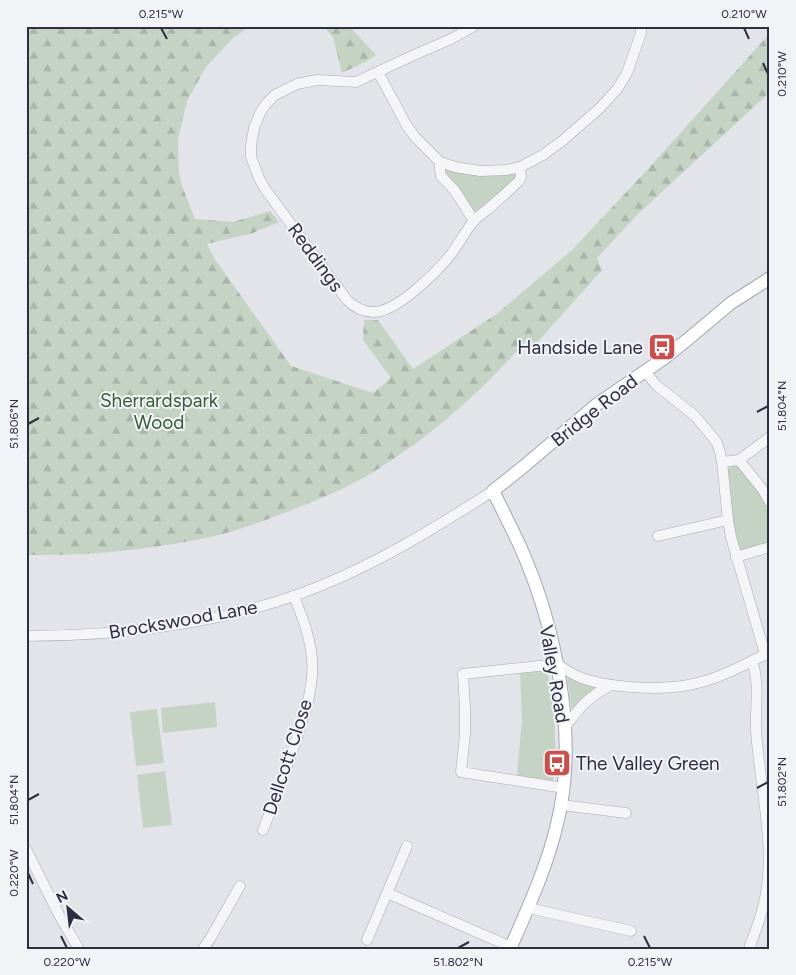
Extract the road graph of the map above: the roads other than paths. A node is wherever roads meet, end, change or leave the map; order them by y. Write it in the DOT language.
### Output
graph roads {
  1 [pos="474,26"];
  2 [pos="641,26"];
  3 [pos="378,72"];
  4 [pos="440,162"];
  5 [pos="520,167"];
  6 [pos="474,221"];
  7 [pos="770,278"];
  8 [pos="645,371"];
  9 [pos="770,437"];
  10 [pos="739,460"];
  11 [pos="722,462"];
  12 [pos="493,491"];
  13 [pos="770,502"];
  14 [pos="728,520"];
  15 [pos="658,536"];
  16 [pos="770,547"];
  17 [pos="736,557"];
  18 [pos="294,596"];
  19 [pos="26,636"];
  20 [pos="768,653"];
  21 [pos="752,661"];
  22 [pos="557,664"];
  23 [pos="611,686"];
  24 [pos="565,726"];
  25 [pos="564,788"];
  26 [pos="561,805"];
  27 [pos="626,813"];
  28 [pos="263,830"];
  29 [pos="407,846"];
  30 [pos="26,848"];
  31 [pos="240,886"];
  32 [pos="387,893"];
  33 [pos="528,908"];
  34 [pos="631,931"];
  35 [pos="367,940"];
  36 [pos="511,948"];
  37 [pos="79,949"];
  38 [pos="204,949"];
  39 [pos="749,949"];
  1 -- 3 [label="street, Reddings"];
  2 -- 5 [label="street"];
  3 -- 4 [label="street"];
  3 -- 6 [label="street, Reddings"];
  4 -- 5 [label="street"];
  4 -- 6 [label="street"];
  5 -- 6 [label="street, Reddings"];
  7 -- 8 [label="main road, Bridge Road"];
  8 -- 11 [label="street"];
  8 -- 12 [label="main road, Bridge Road"];
  9 -- 10 [label="street"];
  10 -- 11 [label="street"];
  10 -- 13 [label="street"];
  11 -- 14 [label="street"];
  12 -- 18 [label="street, Brockswood Lane"];
  12 -- 22 [label="main road, Valley Road"];
  14 -- 15 [label="street"];
  14 -- 17 [label="street"];
  16 -- 17 [label="street"];
  17 -- 20 [label="street"];
  18 -- 19 [label="street, Brockswood Lane"];
  18 -- 28 [label="street, Dellcott Close"];
  20 -- 21 [label="street"];
  21 -- 23 [label="street"];
  21 -- 39 [label="street"];
  22 -- 23 [label="street"];
  22 -- 24 [label="main road, Valley Road"];
  22 -- 25 [label="street"];
  23 -- 24 [label="street"];
  24 -- 25 [label="main road, Valley Road"];
  25 -- 26 [label="main road, Valley Road"];
  26 -- 27 [label="street"];
  26 -- 33 [label="main road, Valley Road"];
  29 -- 32 [label="street"];
  30 -- 37 [label="street"];
  31 -- 38 [label="street"];
  32 -- 35 [label="street"];
  32 -- 36 [label="street"];
  33 -- 34 [label="street"];
  33 -- 36 [label="main road, Valley Road"];
}
